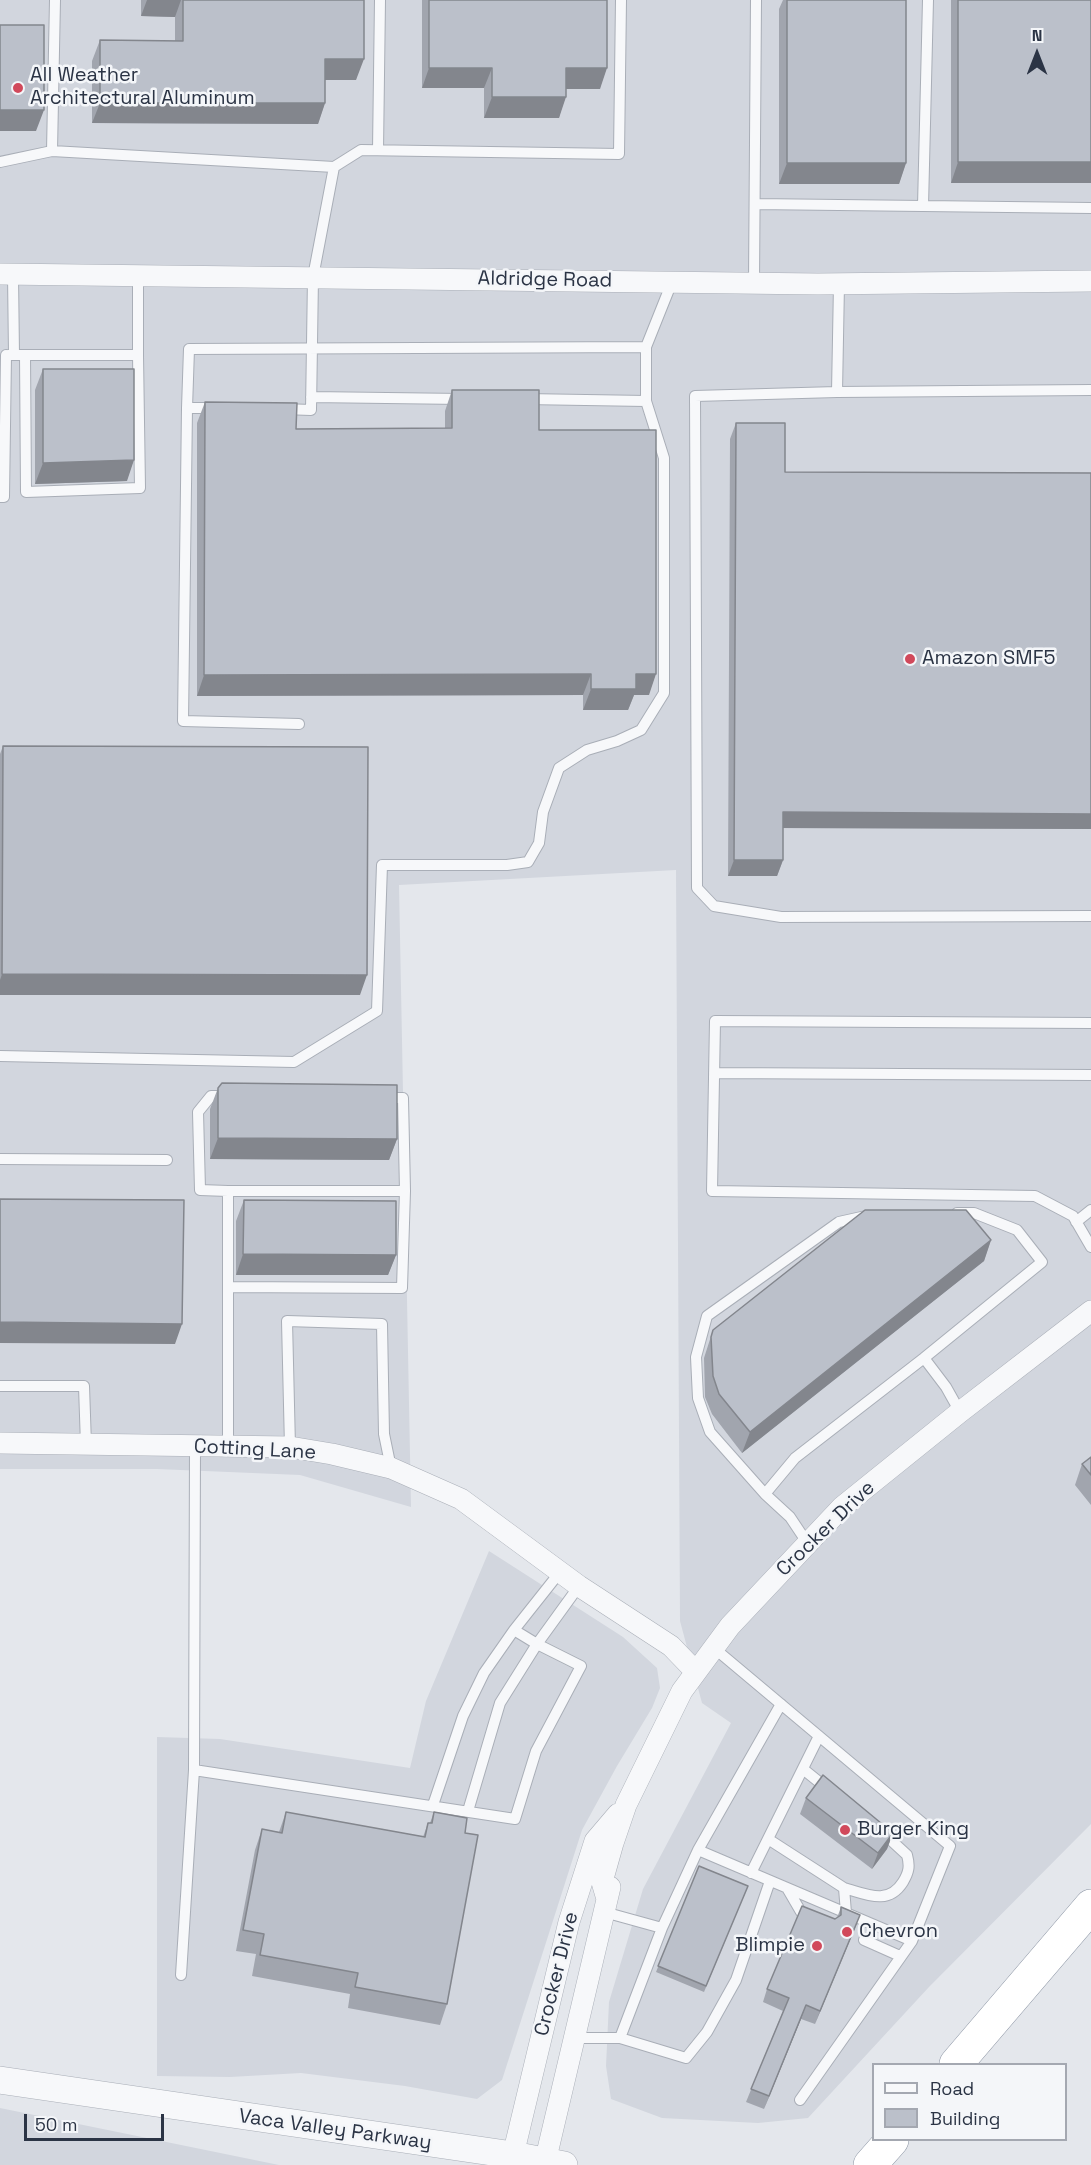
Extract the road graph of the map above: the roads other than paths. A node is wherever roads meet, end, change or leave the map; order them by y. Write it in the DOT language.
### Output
graph roads {
  1 [pos="56,0"];
  2 [pos="380,0"];
  3 [pos="621,0"];
  4 [pos="756,0"];
  5 [pos="928,0"];
  6 [pos="378,150"];
  7 [pos="52,151"];
  8 [pos="0,162"];
  9 [pos="334,166"];
  10 [pos="755,204"];
  11 [pos="922,206"];
  12 [pos="1091,208"];
  13 [pos="6,274"];
  14 [pos="138,276"];
  15 [pos="313,276"];
  16 [pos="1091,281"];
  17 [pos="672,282"];
  18 [pos="754,283"];
  19 [pos="839,284"];
  20 [pos="646,347"];
  21 [pos="312,350"];
  22 [pos="11,355"];
  23 [pos="138,355"];
  24 [pos="1091,390"];
  25 [pos="837,392"];
  26 [pos="311,397"];
  27 [pos="478,399"];
  28 [pos="514,399"];
  29 [pos="646,401"];
  30 [pos="187,408"];
  31 [pos="232,408"];
  32 [pos="277,409"];
  33 [pos="0,497"];
  34 [pos="299,724"];
  35 [pos="1091,916"];
  36 [pos="1091,1023"];
  37 [pos="0,1056"];
  38 [pos="714,1073"];
  39 [pos="1091,1075"];
  40 [pos="245,1096"];
  41 [pos="369,1098"];
  42 [pos="0,1159"];
  43 [pos="167,1160"];
  44 [pos="228,1191"];
  45 [pos="405,1191"];
  46 [pos="1091,1210"];
  47 [pos="945,1213"];
  48 [pos="876,1215"];
  49 [pos="1076,1222"];
  50 [pos="1091,1247"];
  51 [pos="228,1287"];
  52 [pos="1091,1311"];
  53 [pos="924,1358"];
  54 [pos="0,1386"];
  55 [pos="960,1412"];
  56 [pos="0,1443"];
  57 [pos="86,1445"];
  58 [pos="195,1446"];
  59 [pos="228,1446"];
  60 [pos="290,1447"];
  61 [pos="391,1468"];
  62 [pos="765,1494"];
  63 [pos="808,1544"];
  64 [pos="560,1572"];
  65 [pos="579,1586"];
  66 [pos="513,1630"];
  67 [pos="537,1644"];
  68 [pos="714,1648"];
  69 [pos="696,1672"];
  70 [pos="781,1704"];
  71 [pos="819,1736"];
  72 [pos="803,1769"];
  73 [pos="194,1770"];
  74 [pos="838,1798"];
  75 [pos="433,1805"];
  76 [pos="626,1805"];
  77 [pos="468,1811"];
  78 [pos="874,1826"];
  79 [pos="768,1839"];
  80 [pos="698,1850"];
  81 [pos="752,1873"];
  82 [pos="770,1881"];
  83 [pos="787,1888"];
  84 [pos="844,1888"];
  85 [pos="606,1905"];
  86 [pos="1091,1906"];
  87 [pos="846,1913"];
  88 [pos="822,1922"];
  89 [pos="662,1928"];
  90 [pos="864,1940"];
  91 [pos="912,1941"];
  92 [pos="900,1956"];
  93 [pos="182,1975"];
  94 [pos="575,2038"];
  95 [pos="620,2038"];
  96 [pos="957,2063"];
  97 [pos="0,2080"];
  98 [pos="800,2100"];
  99 [pos="890,2141"];
  100 [pos="512,2160"];
  101 [pos="551,2164"];
  102 [pos="870,2165"];
  1 -- 7 [label="lane"];
  2 -- 6 [label="lane"];
  3 -- 6 [label="lane"];
  4 -- 10 [label="lane"];
  5 -- 11 [label="lane"];
  6 -- 9 [label="lane"];
  7 -- 8 [label="lane"];
  7 -- 9 [label="lane"];
  9 -- 15 [label="lane"];
  10 -- 11 [label="lane"];
  10 -- 18 [label="lane"];
  11 -- 12 [label="lane"];
  13 -- 14 [label="street, Aldridge Road"];
  13 -- 22 [label="lane"];
  14 -- 15 [label="street, Aldridge Road"];
  14 -- 23 [label="lane"];
  15 -- 17 [label="street, Aldridge Road"];
  15 -- 21 [label="lane"];
  16 -- 19 [label="street, Aldridge Road"];
  17 -- 18 [label="street, Aldridge Road"];
  17 -- 20 [label="lane"];
  18 -- 19 [label="street, Aldridge Road"];
  19 -- 25 [label="lane"];
  20 -- 21 [label="lane"];
  20 -- 29 [label="lane"];
  21 -- 26 [label="lane"];
  21 -- 30 [label="lane"];
  22 -- 23 [label="lane"];
  22 -- 23 [label="lane"];
  22 -- 33 [label="lane"];
  24 -- 25 [label="lane"];
  25 -- 35 [label="lane"];
  26 -- 27 [label="lane"];
  26 -- 32 [label="lane"];
  28 -- 29 [label="lane"];
  29 -- 37 [label="lane"];
  30 -- 31 [label="lane"];
  30 -- 34 [label="lane"];
  36 -- 38 [label="lane"];
  38 -- 39 [label="lane"];
  38 -- 49 [label="lane"];
  40 -- 44 [label="lane"];
  41 -- 45 [label="lane"];
  42 -- 43 [label="lane"];
  44 -- 45 [label="lane"];
  44 -- 51 [label="lane"];
  45 -- 51 [label="lane"];
  46 -- 49 [label="lane"];
  47 -- 53 [label="lane"];
  48 -- 62 [label="lane"];
  49 -- 50 [label="lane"];
  51 -- 59 [label="lane"];
  52 -- 55 [label="street, Crocker Drive"];
  53 -- 55 [label="lane"];
  53 -- 62 [label="lane"];
  54 -- 57 [label="lane"];
  55 -- 63 [label="street, Crocker Drive"];
  56 -- 57 [label="street, Cotting Lane"];
  57 -- 58 [label="street, Cotting Lane"];
  58 -- 59 [label="street, Cotting Lane"];
  58 -- 73 [label="lane"];
  59 -- 60 [label="street, Cotting Lane"];
  60 -- 61 [label="street, Cotting Lane"];
  60 -- 61 [label="lane"];
  61 -- 64 [label="street, Cotting Lane"];
  62 -- 63 [label="lane"];
  63 -- 68 [label="street, Crocker Drive"];
  64 -- 65 [label="street, Cotting Lane"];
  64 -- 66 [label="lane"];
  65 -- 67 [label="lane"];
  65 -- 69 [label="street, Cotting Lane"];
  66 -- 67 [label="lane"];
  66 -- 75 [label="lane"];
  67 -- 77 [label="lane"];
  67 -- 77 [label="lane"];
  68 -- 69 [label="street, Crocker Drive"];
  68 -- 70 [label="lane"];
  69 -- 76 [label="street, Crocker Drive"];
  70 -- 71 [label="lane"];
  70 -- 80 [label="lane"];
  71 -- 72 [label="lane"];
  71 -- 91 [label="lane"];
  72 -- 74 [label="lane"];
  72 -- 79 [label="lane"];
  73 -- 75 [label="lane"];
  73 -- 93 [label="lane"];
  75 -- 77 [label="lane"];
  76 -- 85 [label="street, Crocker Drive"];
  76 -- 100 [label="street, Crocker Drive"];
  78 -- 84 [label="lane"];
  79 -- 81 [label="lane"];
  79 -- 84 [label="lane"];
  80 -- 81 [label="lane"];
  80 -- 89 [label="lane"];
  81 -- 82 [label="lane"];
  82 -- 83 [label="lane"];
  82 -- 95 [label="lane"];
  83 -- 87 [label="lane"];
  83 -- 88 [label="lane"];
  84 -- 87 [label="lane"];
  85 -- 89 [label="lane"];
  85 -- 94 [label="street, Crocker Drive"];
  86 -- 96 [label="highway"];
  87 -- 91 [label="lane"];
  89 -- 95 [label="lane"];
  90 -- 92 [label="lane"];
  91 -- 92 [label="lane"];
  92 -- 98 [label="lane"];
  94 -- 95 [label="lane"];
  94 -- 101 [label="street, Crocker Drive"];
  97 -- 100 [label="street, Vaca Valley Parkway"];
  99 -- 102 [label="highway"];
  100 -- 101 [label="street, Vaca Valley Parkway"];
}
